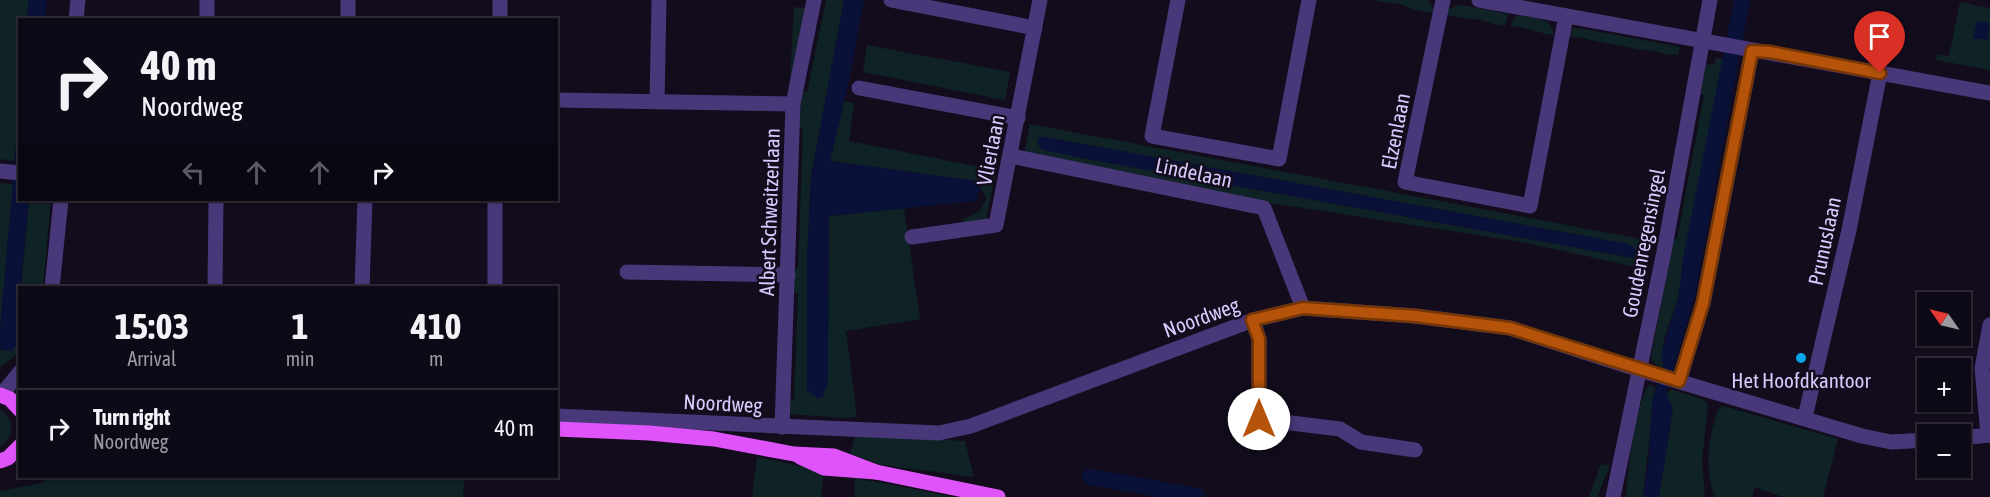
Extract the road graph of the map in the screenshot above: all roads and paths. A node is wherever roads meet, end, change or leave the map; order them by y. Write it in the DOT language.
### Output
graph roads {
  1 [pos="78,0"];
  2 [pos="207,0"];
  3 [pos="348,0"];
  4 [pos="500,0"];
  5 [pos="659,0"];
  6 [pos="814,0"];
  7 [pos="891,0"];
  8 [pos="1040,0"];
  9 [pos="1178,0"];
  10 [pos="1309,0"];
  11 [pos="1443,0"];
  12 [pos="1479,0"];
  13 [pos="1710,0"];
  14 [pos="1546,6"];
  15 [pos="1566,16"];
  16 [pos="76,18"];
  17 [pos="207,18"];
  18 [pos="348,18"];
  19 [pos="500,18"];
  20 [pos="1035,28"];
  21 [pos="1703,42"];
  22 [pos="1748,50"];
  23 [pos="1880,73"];
  24 [pos="859,88"];
  25 [pos="1990,93"];
  26 [pos="558,100"];
  27 [pos="657,102"];
  28 [pos="792,104"];
  29 [pos="1018,118"];
  30 [pos="1011,156"];
  31 [pos="1,171"];
  32 [pos="18,173"];
  33 [pos="61,201"];
  34 [pos="216,201"];
  35 [pos="365,201"];
  36 [pos="495,201"];
  37 [pos="912,237"];
  38 [pos="627,272"];
  39 [pos="788,275"];
  40 [pos="52,286"];
  41 [pos="215,286"];
  42 [pos="362,286"];
  43 [pos="495,286"];
  44 [pos="1303,308"];
  45 [pos="1252,320"];
  46 [pos="1990,324"];
  47 [pos="1640,370"];
  48 [pos="18,374"];
  49 [pos="1670,378"];
  50 [pos="1,395"];
  51 [pos="18,405"];
  52 [pos="558,416"];
  53 [pos="1805,417"];
  54 [pos="782,426"];
  55 [pos="558,429"];
  56 [pos="1989,435"];
  57 [pos="1971,437"];
  58 [pos="1917,441"];
  59 [pos="18,450"];
  60 [pos="1415,450"];
  61 [pos="0,461"];
  62 [pos="1613,496"];
  63 [pos="998,497"];
  1 -- 16 [label="street"];
  2 -- 17 [label="street"];
  3 -- 18 [label="street"];
  4 -- 19 [label="street"];
  5 -- 27 [label="street"];
  6 -- 28 [label="street, Albert Schweitzerlaan"];
  7 -- 20 [label="street"];
  8 -- 20 [label="street, Vlierlaan"];
  9 -- 10 [label="street"];
  11 -- 15 [label="street, Elzenlaan"];
  12 -- 14 [label="street"];
  13 -- 21 [label="street, Goudenregensingel"];
  14 -- 15 [label="street"];
  15 -- 21 [label="street"];
  20 -- 29 [label="street, Vlierlaan"];
  21 -- 22 [label="street"];
  21 -- 47 [label="street, Goudenregensingel"];
  22 -- 23 [label="street"];
  22 -- 49 [label="street"];
  23 -- 25 [label="street"];
  23 -- 53 [label="street, Prunuslaan"];
  24 -- 29 [label="street"];
  26 -- 27 [label="street"];
  27 -- 28 [label="street"];
  28 -- 39 [label="street, Albert Schweitzerlaan"];
  29 -- 30 [label="street, Vlierlaan"];
  30 -- 37 [label="street, Vlierlaan"];
  30 -- 44 [label="street, Lindelaan"];
  31 -- 32 [label="street"];
  33 -- 40 [label="street"];
  34 -- 41 [label="street"];
  35 -- 42 [label="street"];
  36 -- 43 [label="street"];
  38 -- 39 [label="street"];
  39 -- 54 [label="street, Albert Schweitzerlaan"];
  44 -- 45 [label="street, Noordweg"];
  44 -- 47 [label="street, Noordweg"];
  45 -- 54 [label="street, Noordweg"];
  45 -- 60 [label="street"];
  46 -- 56 [label="street"];
  47 -- 49 [label="street, Noordweg"];
  47 -- 62 [label="street, Goudenregensingel"];
  48 -- 50 [label="street"];
  49 -- 53 [label="street, Noordweg"];
  50 -- 51 [label="main road"];
  52 -- 54 [label="street, Noordweg"];
  53 -- 58 [label="street, Noordweg"];
  55 -- 63 [label="main road, Noordweg"];
  56 -- 57 [label="street"];
  59 -- 61 [label="main road"];
}
